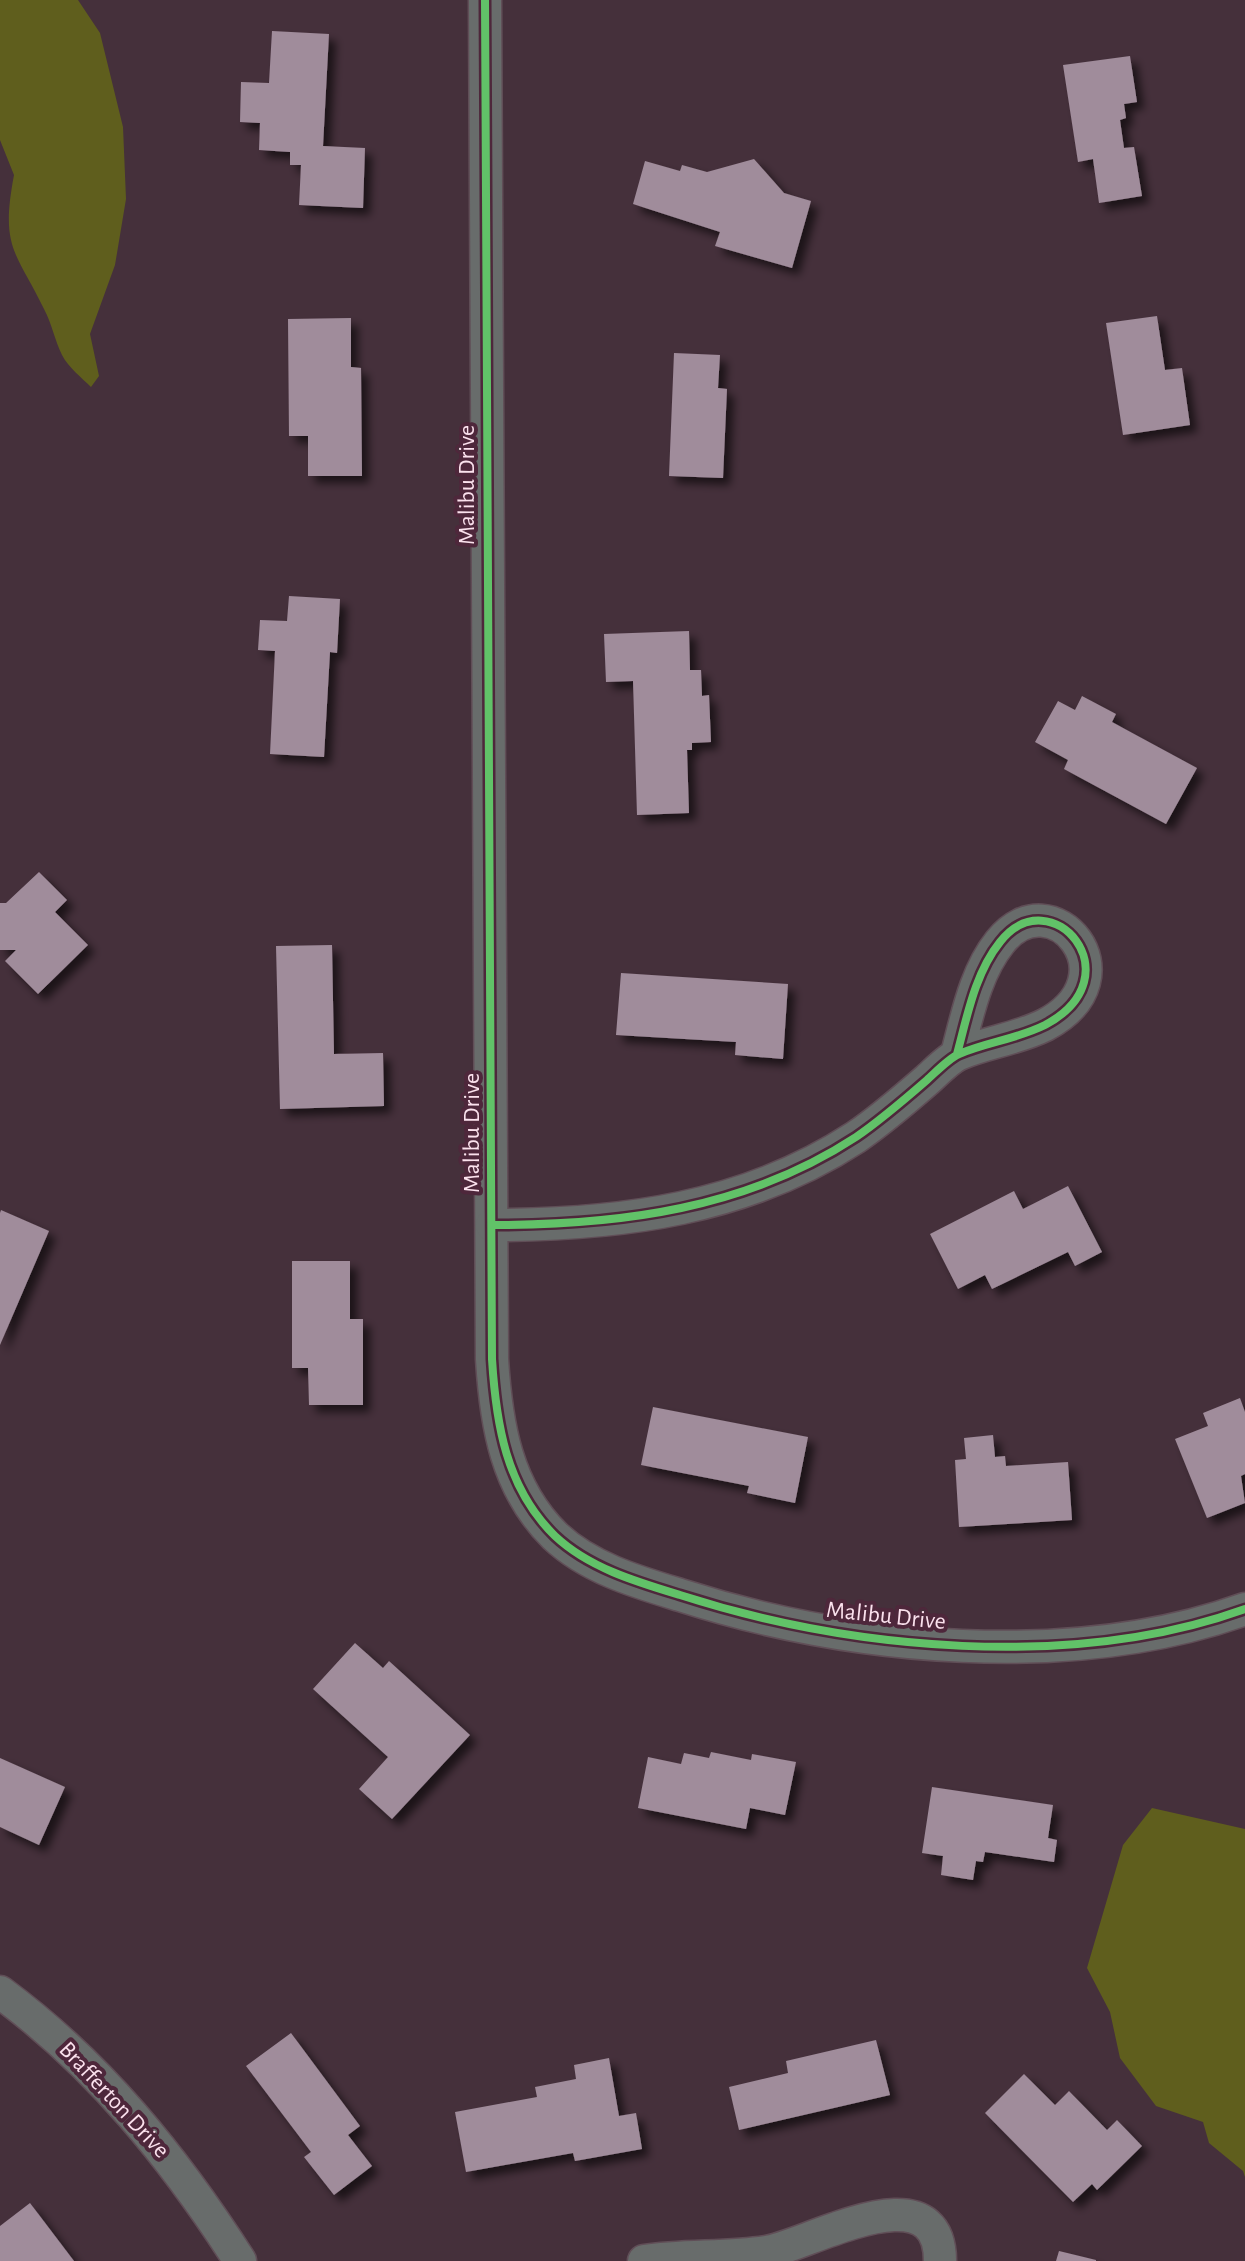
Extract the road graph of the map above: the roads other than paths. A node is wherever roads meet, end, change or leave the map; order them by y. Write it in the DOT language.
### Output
graph roads {
  1 [pos="485,0"];
  2 [pos="957,1054"];
  3 [pos="492,1225"];
  4 [pos="1245,1609"];
  5 [pos="0,1992"];
  6 [pos="777,2257"];
  7 [pos="240,2261"];
  8 [pos="644,2261"];
  9 [pos="940,2261"];
  1 -- 3 [label="street, Malibu Drive"];
  2 -- 2 [label="street"];
  2 -- 3 [label="street"];
  3 -- 4 [label="street, Malibu Drive"];
  5 -- 7 [label="street, Brafferton Drive"];
  6 -- 8 [label="street"];
  6 -- 9 [label="street"];
}
